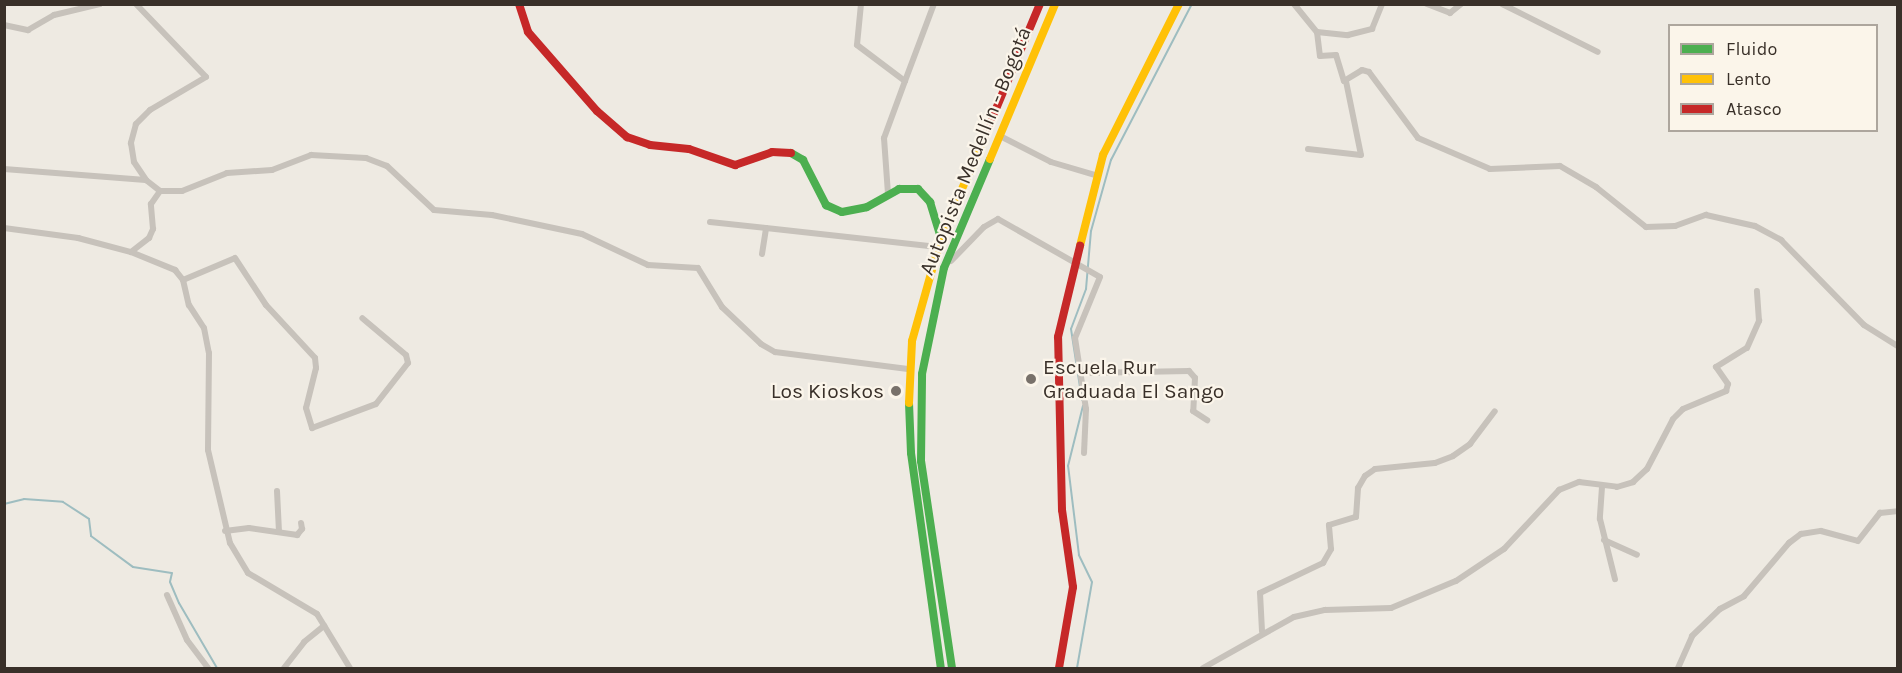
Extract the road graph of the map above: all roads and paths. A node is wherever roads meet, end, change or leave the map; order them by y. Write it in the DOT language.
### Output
graph roads {
  1 [pos="100,4"];
  2 [pos="519,4"];
  3 [pos="861,4"];
  4 [pos="934,4"];
  5 [pos="1040,4"];
  6 [pos="1055,4"];
  7 [pos="1179,4"];
  8 [pos="1294,4"];
  9 [pos="1382,4"];
  10 [pos="1427,4"];
  11 [pos="1461,4"];
  12 [pos="1502,4"];
  13 [pos="136,5"];
  14 [pos="4,25"];
  15 [pos="1317,32"];
  16 [pos="1598,52"];
  17 [pos="905,81"];
  18 [pos="1346,81"];
  19 [pos="1000,136"];
  20 [pos="1308,149"];
  21 [pos="4,169"];
  22 [pos="1098,176"];
  23 [pos="146,180"];
  24 [pos="160,190"];
  25 [pos="888,194"];
  26 [pos="710,222"];
  27 [pos="4,228"];
  28 [pos="766,228"];
  29 [pos="941,238"];
  30 [pos="938,247"];
  31 [pos="131,252"];
  32 [pos="762,254"];
  33 [pos="1076,264"];
  34 [pos="944,268"];
  35 [pos="183,280"];
  36 [pos="1757,291"];
  37 [pos="362,318"];
  38 [pos="1898,346"];
  39 [pos="908,369"];
  40 [pos="1082,373"];
  41 [pos="1495,411"];
  42 [pos="1207,420"];
  43 [pos="1084,453"];
  44 [pos="1602,487"];
  45 [pos="277,490"];
  46 [pos="1898,511"];
  47 [pos="301,523"];
  48 [pos="225,531"];
  49 [pos="279,532"];
  50 [pos="1605,540"];
  51 [pos="1638,555"];
  52 [pos="1615,579"];
  53 [pos="167,595"];
  54 [pos="324,626"];
  55 [pos="1262,631"];
  56 [pos="208,669"];
  57 [pos="284,669"];
  58 [pos="350,669"];
  59 [pos="940,669"];
  60 [pos="952,669"];
  61 [pos="1059,669"];
  62 [pos="1203,669"];
  63 [pos="1678,669"];
  1 -- 14 [label="street"];
  2 -- 25 [label="main road"];
  3 -- 17 [label="street"];
  4 -- 17 [label="street"];
  5 -- 29 [label="main road, Autopista Medellín - Bogotá"];
  6 -- 19 [label="main road, Autopista Medellín - Bogotá"];
  7 -- 22 [label="main road"];
  8 -- 15 [label="street"];
  9 -- 15 [label="street"];
  10 -- 11 [label="street"];
  12 -- 16 [label="street"];
  13 -- 23 [label="street"];
  15 -- 18 [label="street"];
  17 -- 25 [label="street"];
  18 -- 20 [label="street"];
  18 -- 38 [label="street"];
  19 -- 22 [label="street"];
  19 -- 34 [label="main road, Autopista Medellín - Bogotá"];
  21 -- 23 [label="street"];
  22 -- 33 [label="main road"];
  23 -- 24 [label="street"];
  24 -- 31 [label="street"];
  24 -- 39 [label="street"];
  25 -- 29 [label="main road"];
  26 -- 28 [label="street"];
  27 -- 31 [label="street"];
  28 -- 30 [label="street"];
  28 -- 32 [label="street"];
  29 -- 30 [label="main road, Autopista Medellín - Bogotá"];
  30 -- 39 [label="main road, Autopista Medellín - Bogotá"];
  31 -- 35 [label="street"];
  33 -- 34 [label="street"];
  33 -- 40 [label="street"];
  33 -- 61 [label="main road"];
  34 -- 60 [label="main road, Autopista Medellín - Bogotá"];
  35 -- 37 [label="street"];
  35 -- 48 [label="street"];
  36 -- 44 [label="street"];
  39 -- 59 [label="main road, Autopista Medellín - Bogotá"];
  40 -- 42 [label="street"];
  40 -- 43 [label="street"];
  41 -- 55 [label="street"];
  44 -- 50 [label="street"];
  44 -- 55 [label="street"];
  45 -- 49 [label="street"];
  46 -- 63 [label="street"];
  47 -- 49 [label="street"];
  48 -- 49 [label="street"];
  48 -- 54 [label="street"];
  50 -- 51 [label="street"];
  50 -- 52 [label="street"];
  53 -- 56 [label="street"];
  54 -- 57 [label="street"];
  54 -- 58 [label="street"];
  55 -- 62 [label="street"];
}
